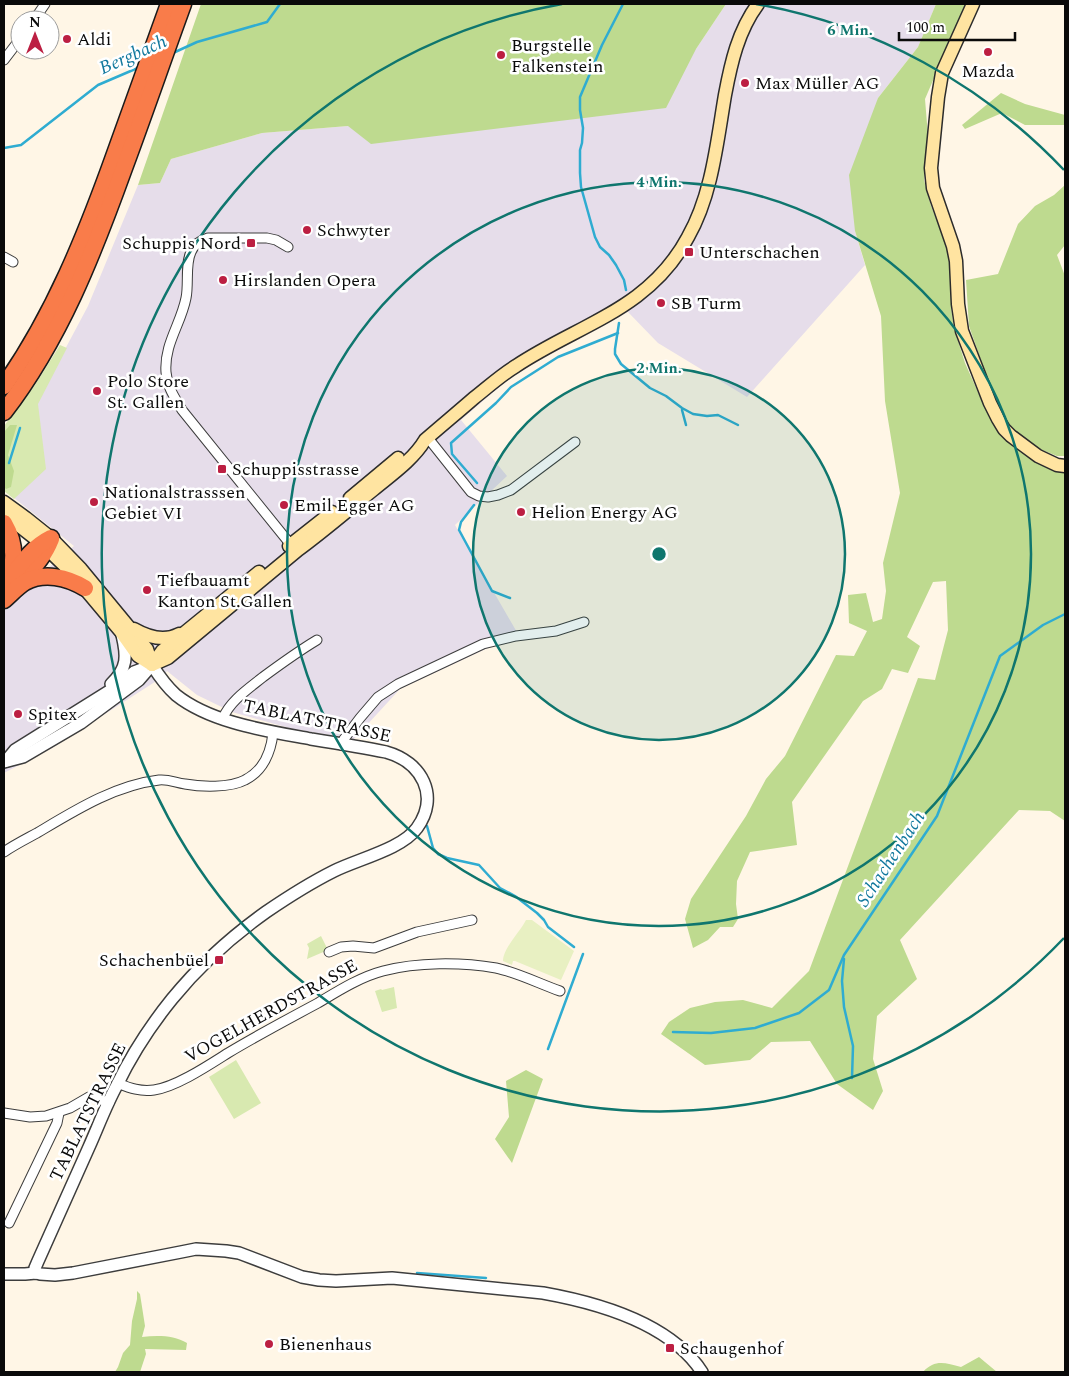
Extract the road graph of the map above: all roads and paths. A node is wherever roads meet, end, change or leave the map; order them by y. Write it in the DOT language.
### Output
graph roads {
  1 [pos="169,4"];
  2 [pos="183,4"];
  3 [pos="758,4"];
  4 [pos="972,4"];
  5 [pos="93,215"];
  6 [pos="288,248"];
  7 [pos="4,257"];
  8 [pos="12,262"];
  9 [pos="4,367"];
  10 [pos="4,386"];
  11 [pos="4,412"];
  12 [pos="426,439"];
  13 [pos="574,442"];
  14 [pos="1065,466"];
  15 [pos="4,502"];
  16 [pos="4,514"];
  17 [pos="4,522"];
  18 [pos="46,544"];
  19 [pos="295,548"];
  20 [pos="85,588"];
  21 [pos="7,589"];
  22 [pos="584,622"];
  23 [pos="194,625"];
  24 [pos="124,629"];
  25 [pos="317,640"];
  26 [pos="152,666"];
  27 [pos="88,705"];
  28 [pos="222,718"];
  29 [pos="273,733"];
  30 [pos="341,745"];
  31 [pos="5,761"];
  32 [pos="4,852"];
  33 [pos="472,920"];
  34 [pos="329,952"];
  35 [pos="560,991"];
  36 [pos="118,1083"];
  37 [pos="109,1103"];
  38 [pos="4,1113"];
  39 [pos="59,1113"];
  40 [pos="9,1223"];
  41 [pos="36,1273"];
  42 [pos="4,1274"];
  43 [pos="702,1372"];
  1 -- 5 [label="highway"];
  2 -- 11 [label="highway"];
  3 -- 12 [label="main road"];
  4 -- 14 [label="main road"];
  5 -- 9 [label="highway"];
  5 -- 10 [label="highway"];
  6 -- 19 [label="street"];
  7 -- 8 [label="street"];
  12 -- 13 [label="street"];
  12 -- 19 [label="main road"];
  15 -- 18 [label="main road"];
  16 -- 18 [label="main road"];
  17 -- 21 [label="highway"];
  18 -- 20 [label="main road"];
  18 -- 21 [label="highway"];
  18 -- 24 [label="main road"];
  19 -- 23 [label="main road"];
  19 -- 26 [label="main road"];
  20 -- 21 [label="highway"];
  20 -- 24 [label="main road"];
  22 -- 30 [label="street"];
  23 -- 24 [label="main road"];
  23 -- 26 [label="main road"];
  24 -- 26 [label="main road"];
  24 -- 27 [label="street"];
  25 -- 28 [label="street"];
  26 -- 27 [label="street"];
  26 -- 28 [label="street, TABLATSTRASSE"];
  26 -- 31 [label="street"];
  27 -- 31 [label="street"];
  28 -- 29 [label="street, TABLATSTRASSE"];
  29 -- 30 [label="street, TABLATSTRASSE"];
  29 -- 32 [label="street"];
  30 -- 36 [label="street, TABLATSTRASSE"];
  33 -- 34 [label="street"];
  35 -- 36 [label="street, VOGELHERDSTRASSE"];
  36 -- 37 [label="street, TABLATSTRASSE"];
  37 -- 39 [label="street"];
  37 -- 41 [label="street, TABLATSTRASSE"];
  38 -- 39 [label="street"];
  39 -- 40 [label="street"];
  41 -- 42 [label="street"];
  41 -- 43 [label="street"];
}
